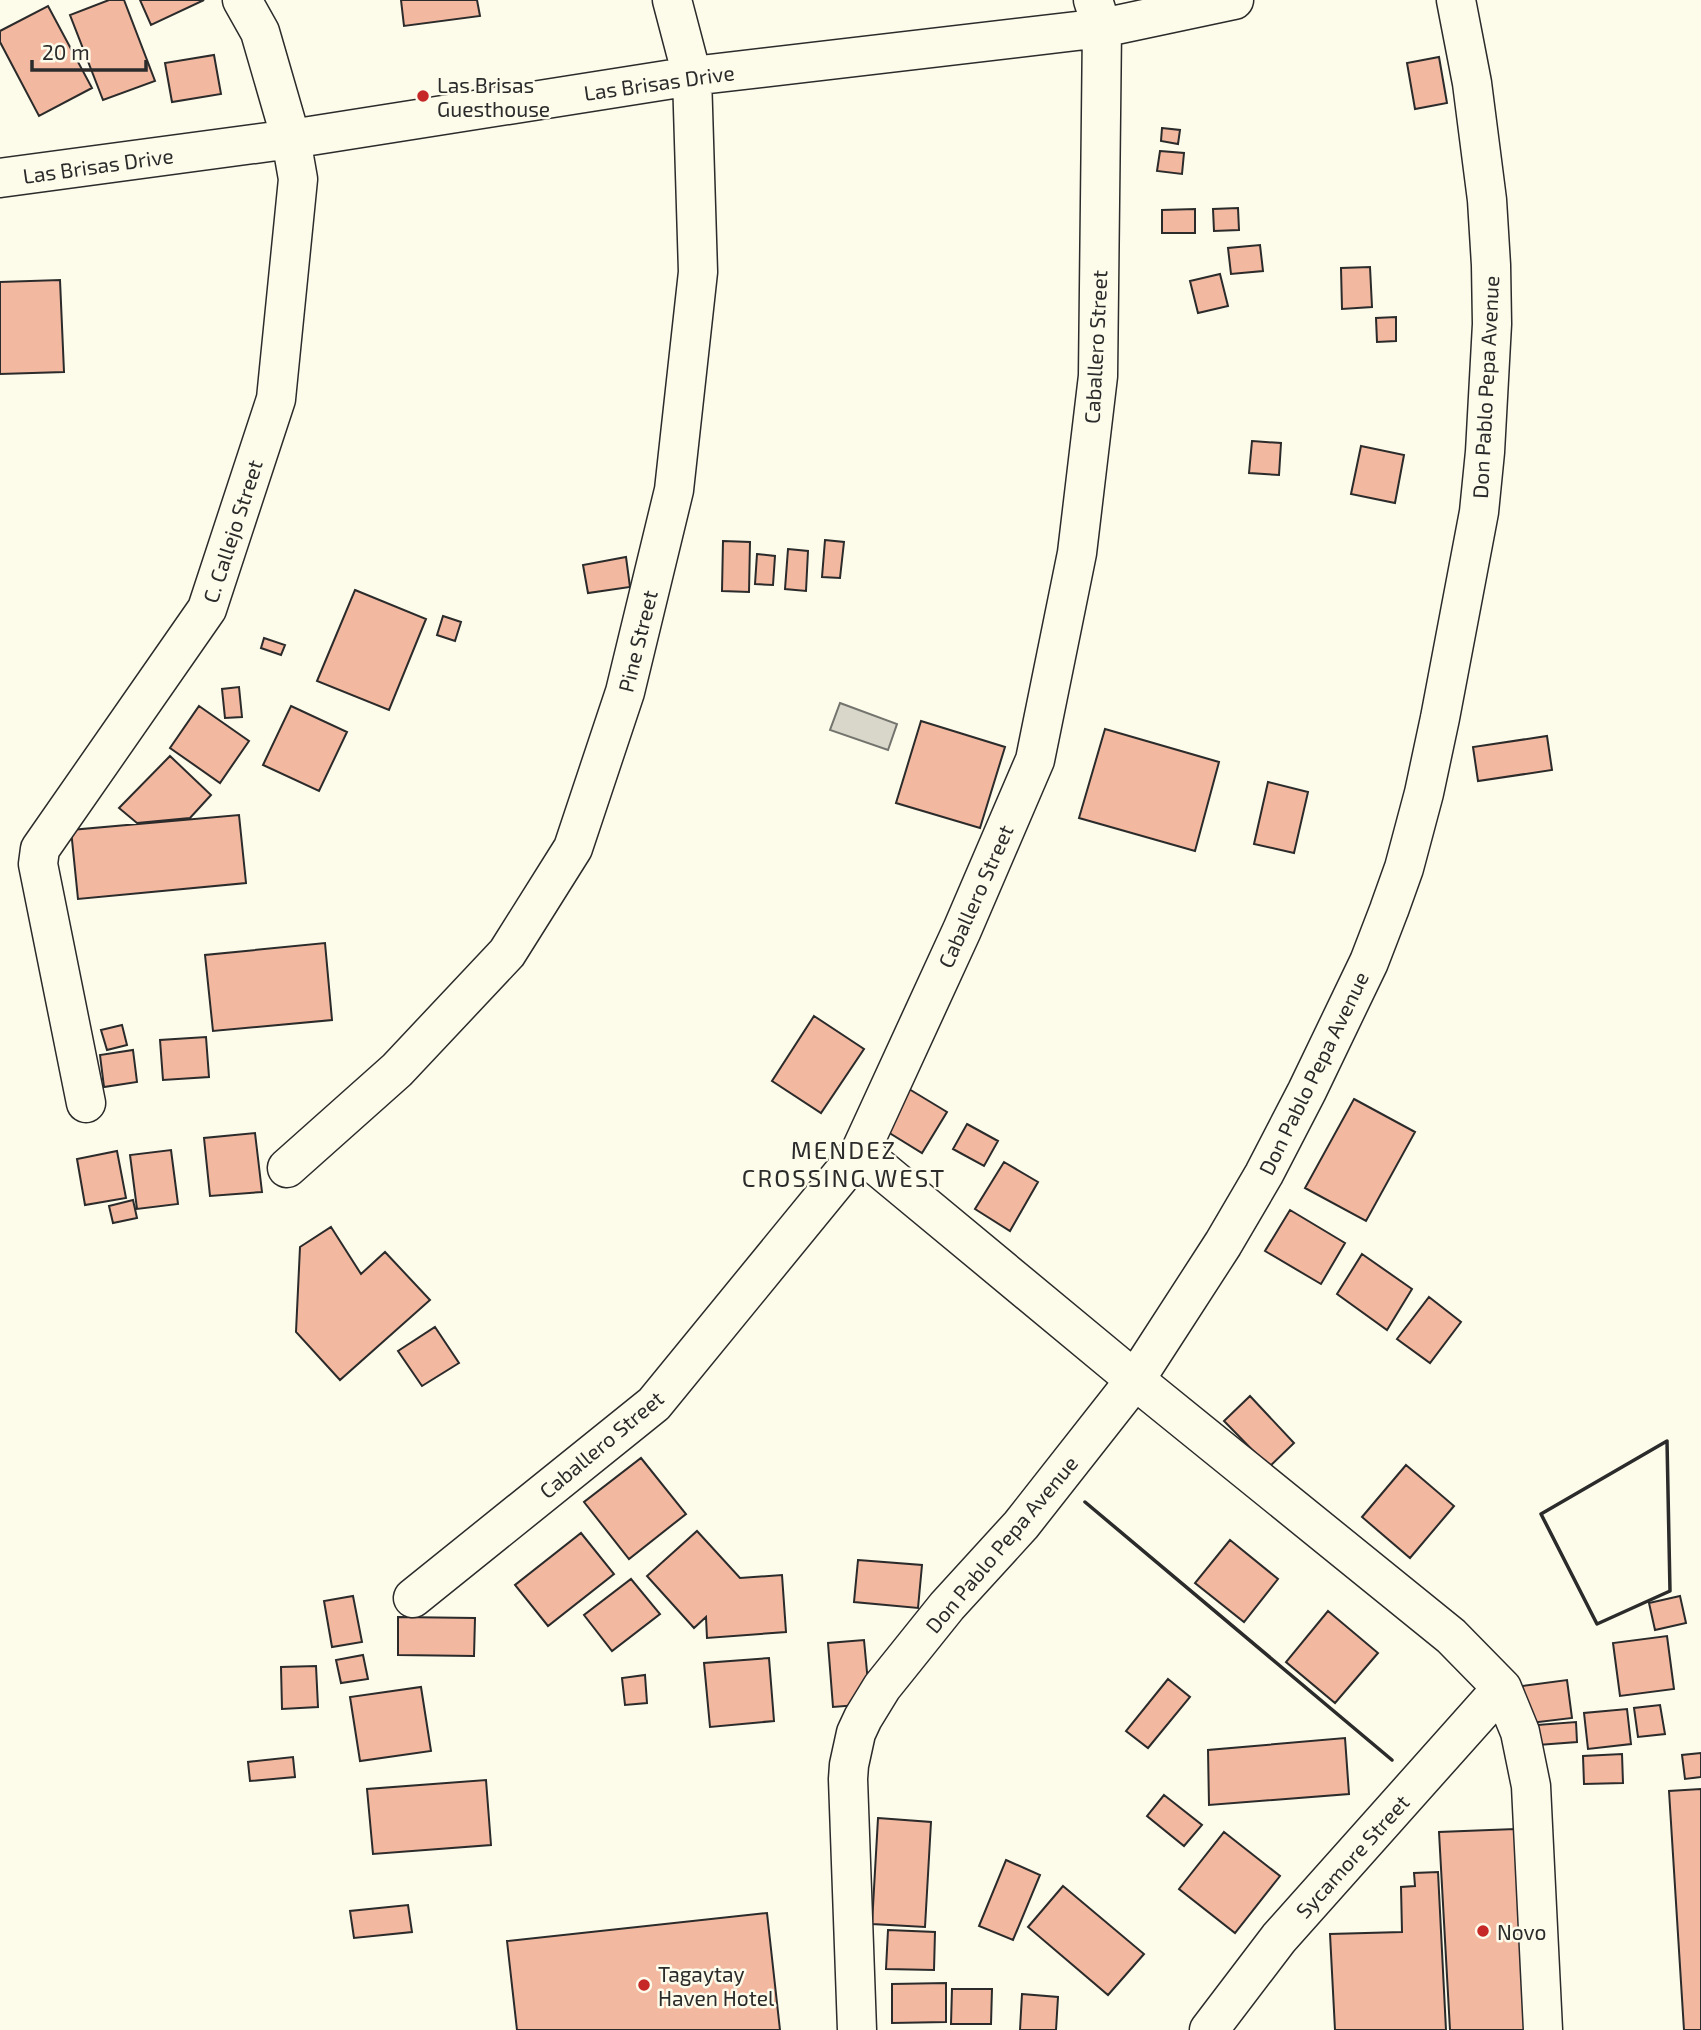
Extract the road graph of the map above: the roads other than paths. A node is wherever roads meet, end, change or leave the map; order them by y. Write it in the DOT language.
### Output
graph roads {
  1 [pos="242,0"];
  2 [pos="672,0"];
  3 [pos="1234,0"];
  4 [pos="1456,0"];
  5 [pos="1097,14"];
  6 [pos="692,76"];
  7 [pos="291,139"];
  8 [pos="0,178"];
  9 [pos="86,1103"];
  10 [pos="860,1152"];
  11 [pos="287,1168"];
  12 [pos="1136,1380"];
  13 [pos="413,1598"];
  14 [pos="1502,1688"];
  15 [pos="857,2030"];
  16 [pos="1209,2030"];
  17 [pos="1543,2030"];
  1 -- 7 [label="street, C. Callejo Street"];
  2 -- 6 [label="street, Pine Street"];
  3 -- 5 [label="street, Las Brisas Drive"];
  4 -- 12 [label="street, Don Pablo Pepa Avenue"];
  5 -- 6 [label="street, Las Brisas Drive"];
  5 -- 10 [label="street, Caballero Street"];
  6 -- 7 [label="street, Las Brisas Drive"];
  6 -- 11 [label="street, Pine Street"];
  7 -- 8 [label="street, Las Brisas Drive"];
  7 -- 9 [label="street, C. Callejo Street"];
  10 -- 12 [label="street"];
  10 -- 13 [label="street, Caballero Street"];
  12 -- 14 [label="street"];
  12 -- 15 [label="street, Don Pablo Pepa Avenue"];
  14 -- 16 [label="street, Sycamore Street"];
  14 -- 17 [label="street"];
}
